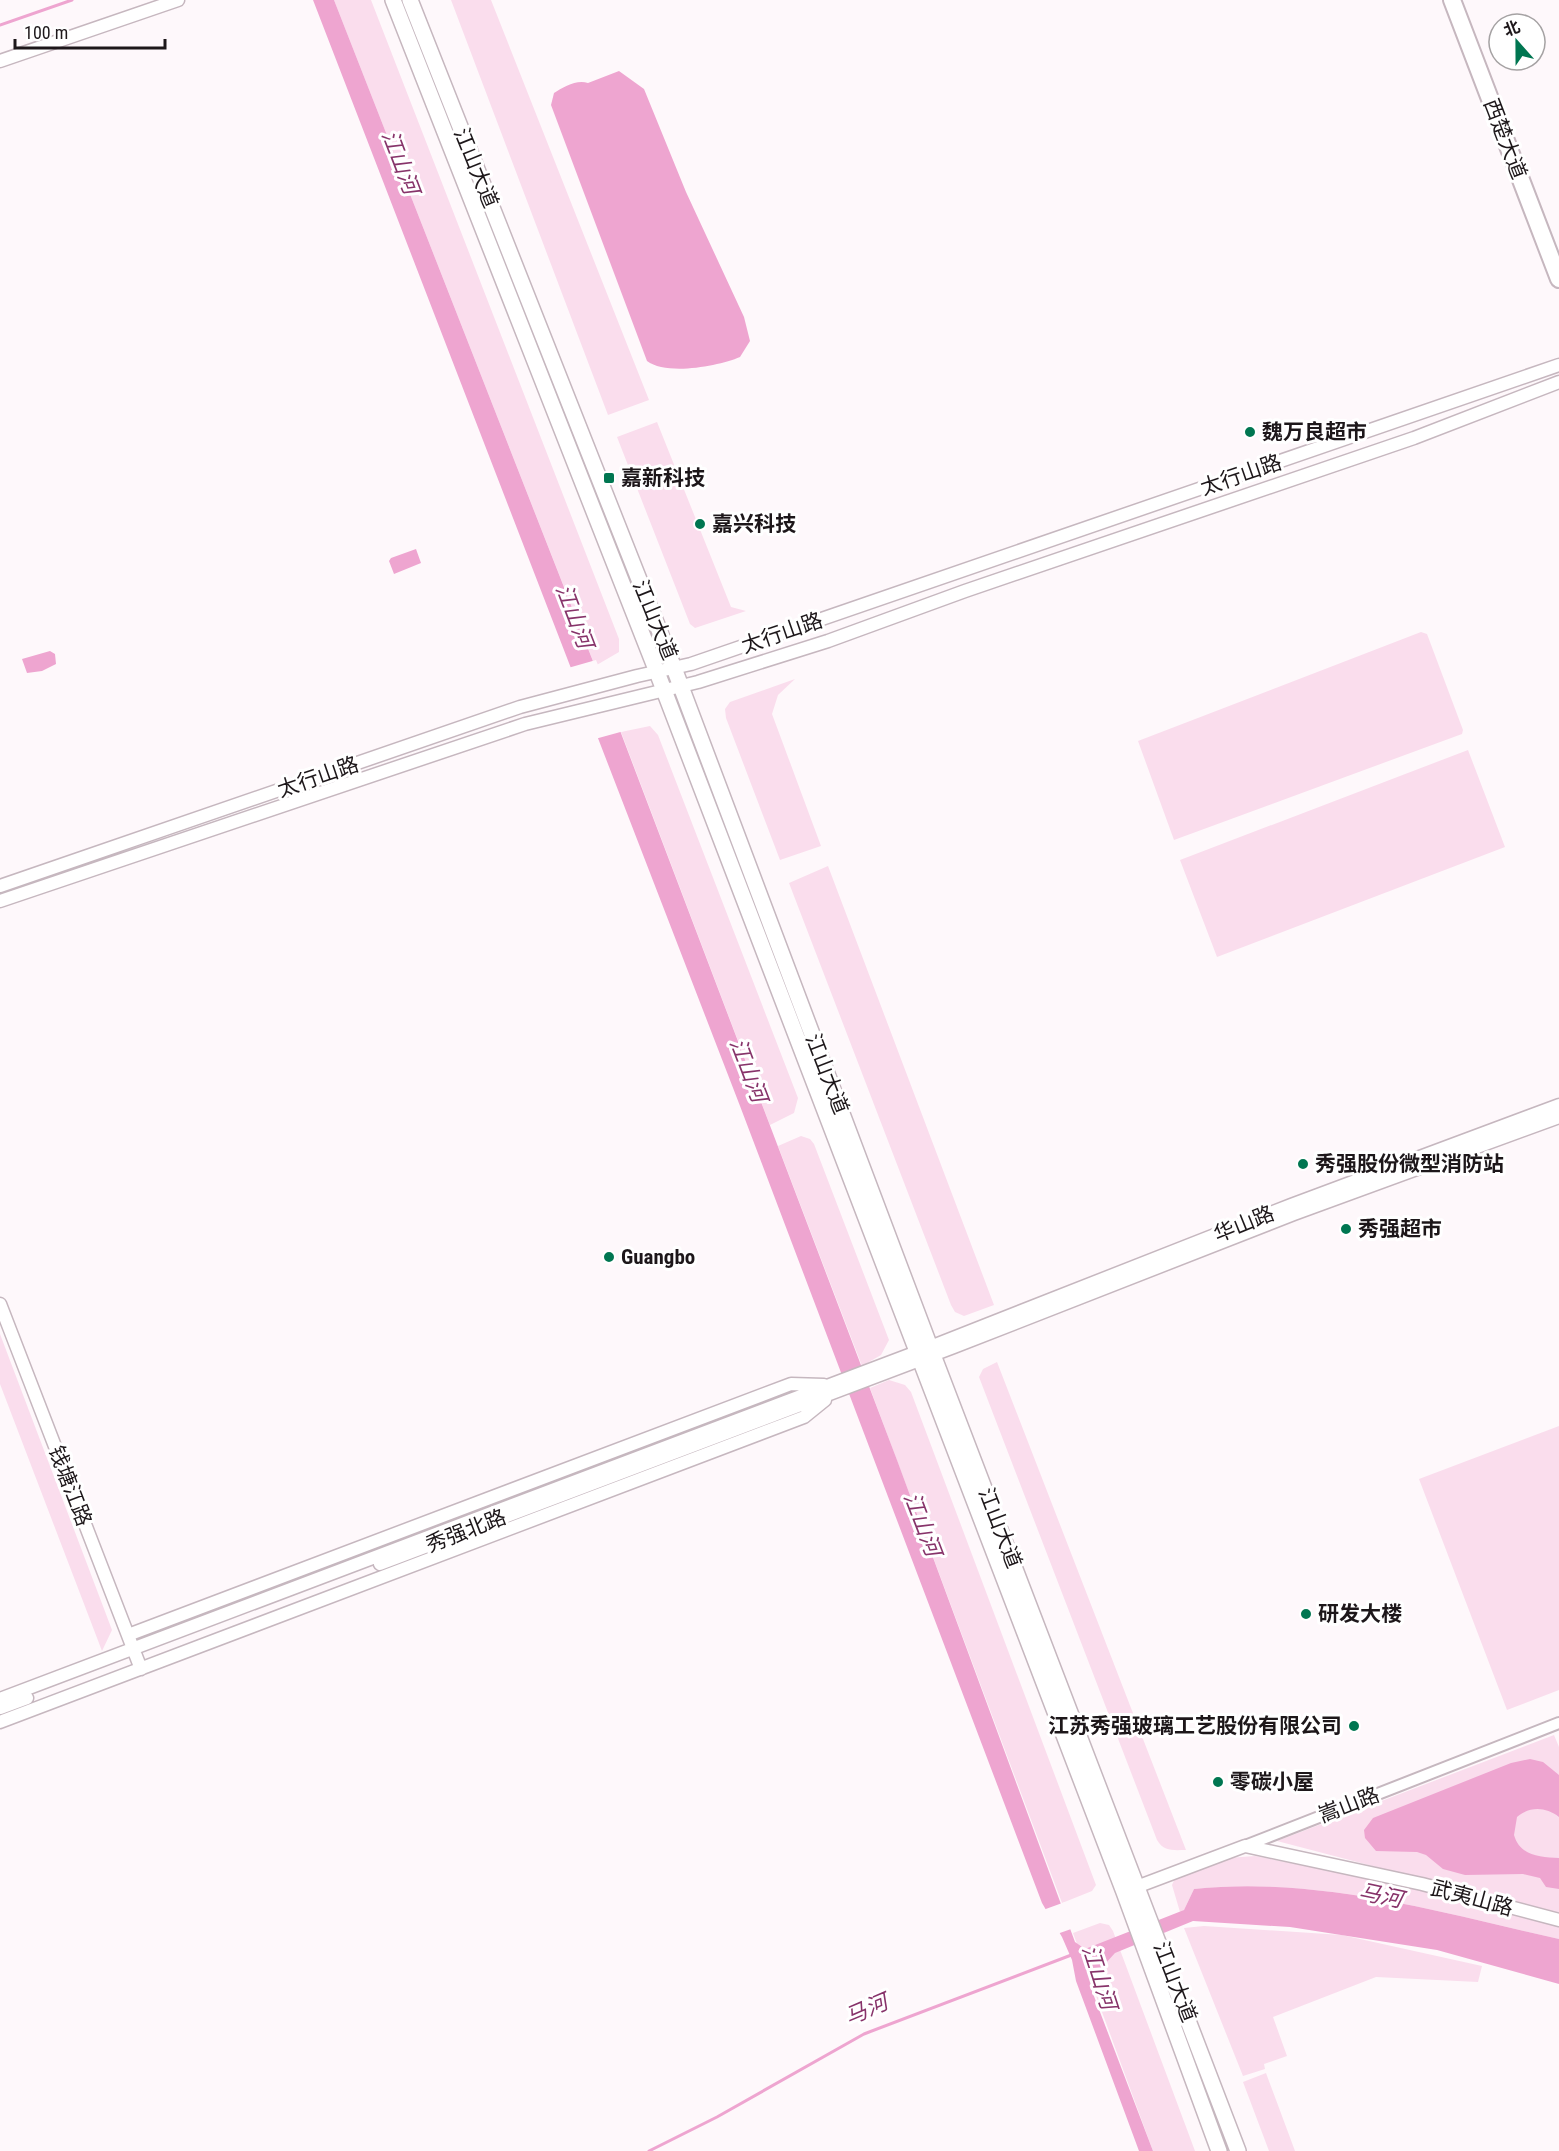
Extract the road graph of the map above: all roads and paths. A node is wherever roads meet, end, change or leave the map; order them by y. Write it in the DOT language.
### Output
graph roads {
  1 [pos="178,0"];
  2 [pos="393,0"];
  3 [pos="410,0"];
  4 [pos="1452,0"];
  5 [pos="0,61"];
  6 [pos="1559,279"];
  7 [pos="1559,365"];
  8 [pos="1559,382"];
  9 [pos="674,668"];
  10 [pos="657,672"];
  11 [pos="681,687"];
  12 [pos="664,691"];
  13 [pos="0,886"];
  14 [pos="0,901"];
  15 [pos="1559,1105"];
  16 [pos="1559,1117"];
  17 [pos="0,1304"];
  18 [pos="925,1354"];
  19 [pos="832,1389"];
  20 [pos="128,1635"];
  21 [pos="134,1652"];
  22 [pos="141,1669"];
  23 [pos="0,1699"];
  24 [pos="0,1708"];
  25 [pos="0,1722"];
  26 [pos="1559,1723"];
  27 [pos="1245,1846"];
  28 [pos="1139,1886"];
  29 [pos="1559,1920"];
  30 [pos="1219,2151"];
  31 [pos="1238,2151"];
  1 -- 5 [label="street"];
  2 -- 10 [label="main road, 江山大道"];
  3 -- 9 [label="main road, 江山大道"];
  4 -- 6 [label="main road, 西楚大道"];
  7 -- 9 [label="street, 太行山路"];
  8 -- 11 [label="street, 太行山路"];
  9 -- 10 [label="street, 太行山路"];
  9 -- 11 [label="main road, 江山大道"];
  10 -- 12 [label="main road, 江山大道"];
  10 -- 13 [label="street, 太行山路"];
  11 -- 12 [label="street, 太行山路"];
  11 -- 18 [label="main road, 江山大道"];
  12 -- 14 [label="street, 太行山路"];
  12 -- 18 [label="main road, 江山大道"];
  15 -- 18 [label="street, 华山路"];
  16 -- 18 [label="street, 华山路"];
  17 -- 20 [label="street, 钱塘江路"];
  18 -- 19 [label="street, 秀强北路"];
  18 -- 28 [label="main road, 江山大道"];
  18 -- 30 [label="main road, 江山大道"];
  19 -- 20 [label="street"];
  19 -- 21 [label="street, 秀强北路"];
  19 -- 22 [label="street"];
  20 -- 21 [label="street, 钱塘江路"];
  21 -- 22 [label="street, 钱塘江路"];
  21 -- 23 [label="street, 秀强北路"];
  21 -- 24 [label="street, 秀强北路"];
  22 -- 25 [label="street"];
  26 -- 27 [label="street, 嵩山路"];
  27 -- 28 [label="street, 嵩山路"];
  27 -- 29 [label="street, 武夷山路"];
  28 -- 31 [label="main road, 江山大道"];
}
